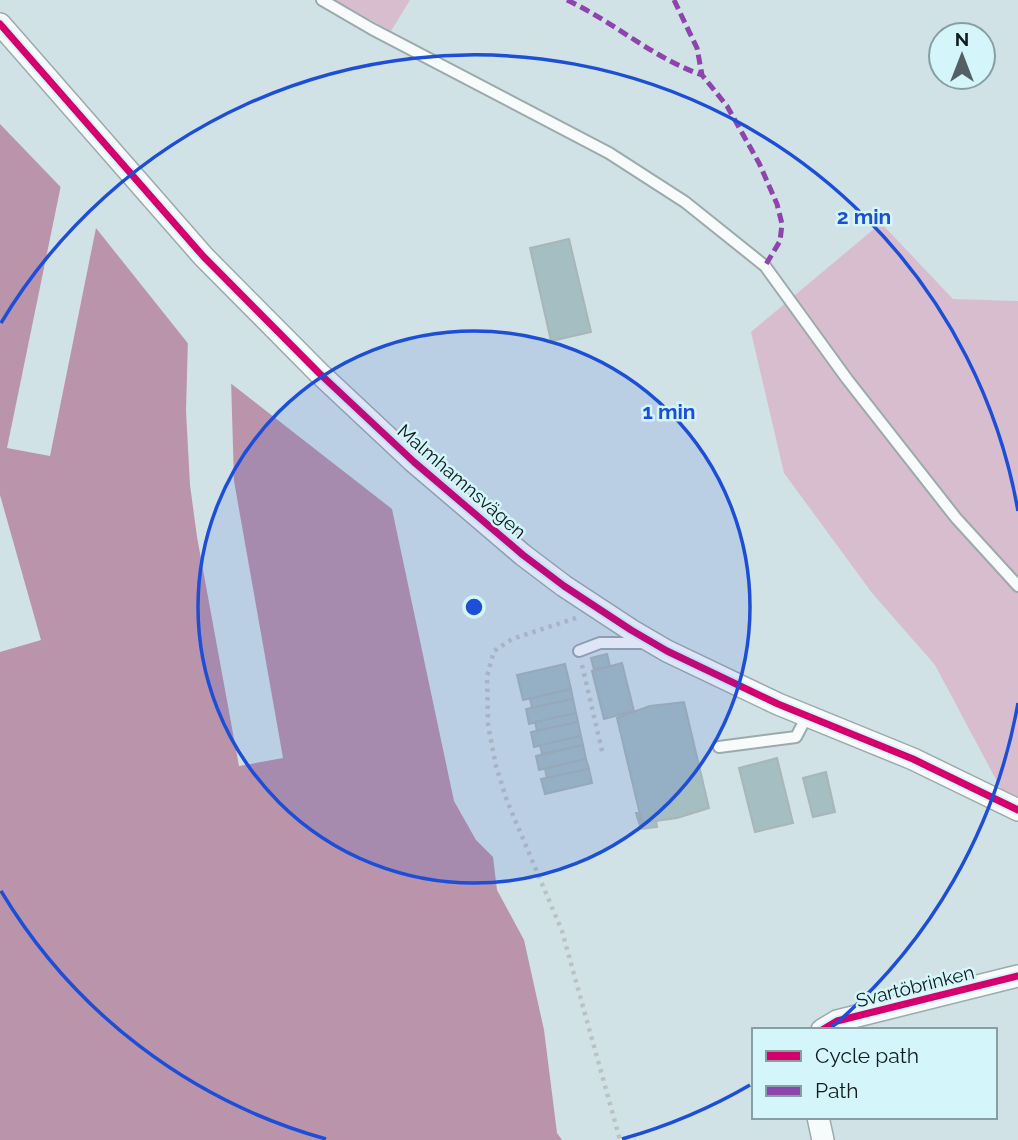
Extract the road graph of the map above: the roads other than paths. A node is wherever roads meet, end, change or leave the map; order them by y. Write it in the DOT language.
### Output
graph roads {
  1 [pos="322,0"];
  2 [pos="0,24"];
  3 [pos="1018,586"];
  4 [pos="653,643"];
  5 [pos="579,651"];
  6 [pos="807,716"];
  7 [pos="719,747"];
  8 [pos="1018,810"];
  9 [pos="1018,976"];
  10 [pos="825,1028"];
  11 [pos="818,1119"];
  12 [pos="823,1140"];
  1 -- 3 [label="lane"];
  2 -- 4 [label="street, Malmhamnsvägen"];
  4 -- 5 [label="lane"];
  4 -- 6 [label="street, Malmhamnsvägen"];
  6 -- 7 [label="lane"];
  6 -- 8 [label="street, Malmhamnsvägen"];
  9 -- 10 [label="street, Svartöbrinken"];
  11 -- 12 [label="street"];
}
